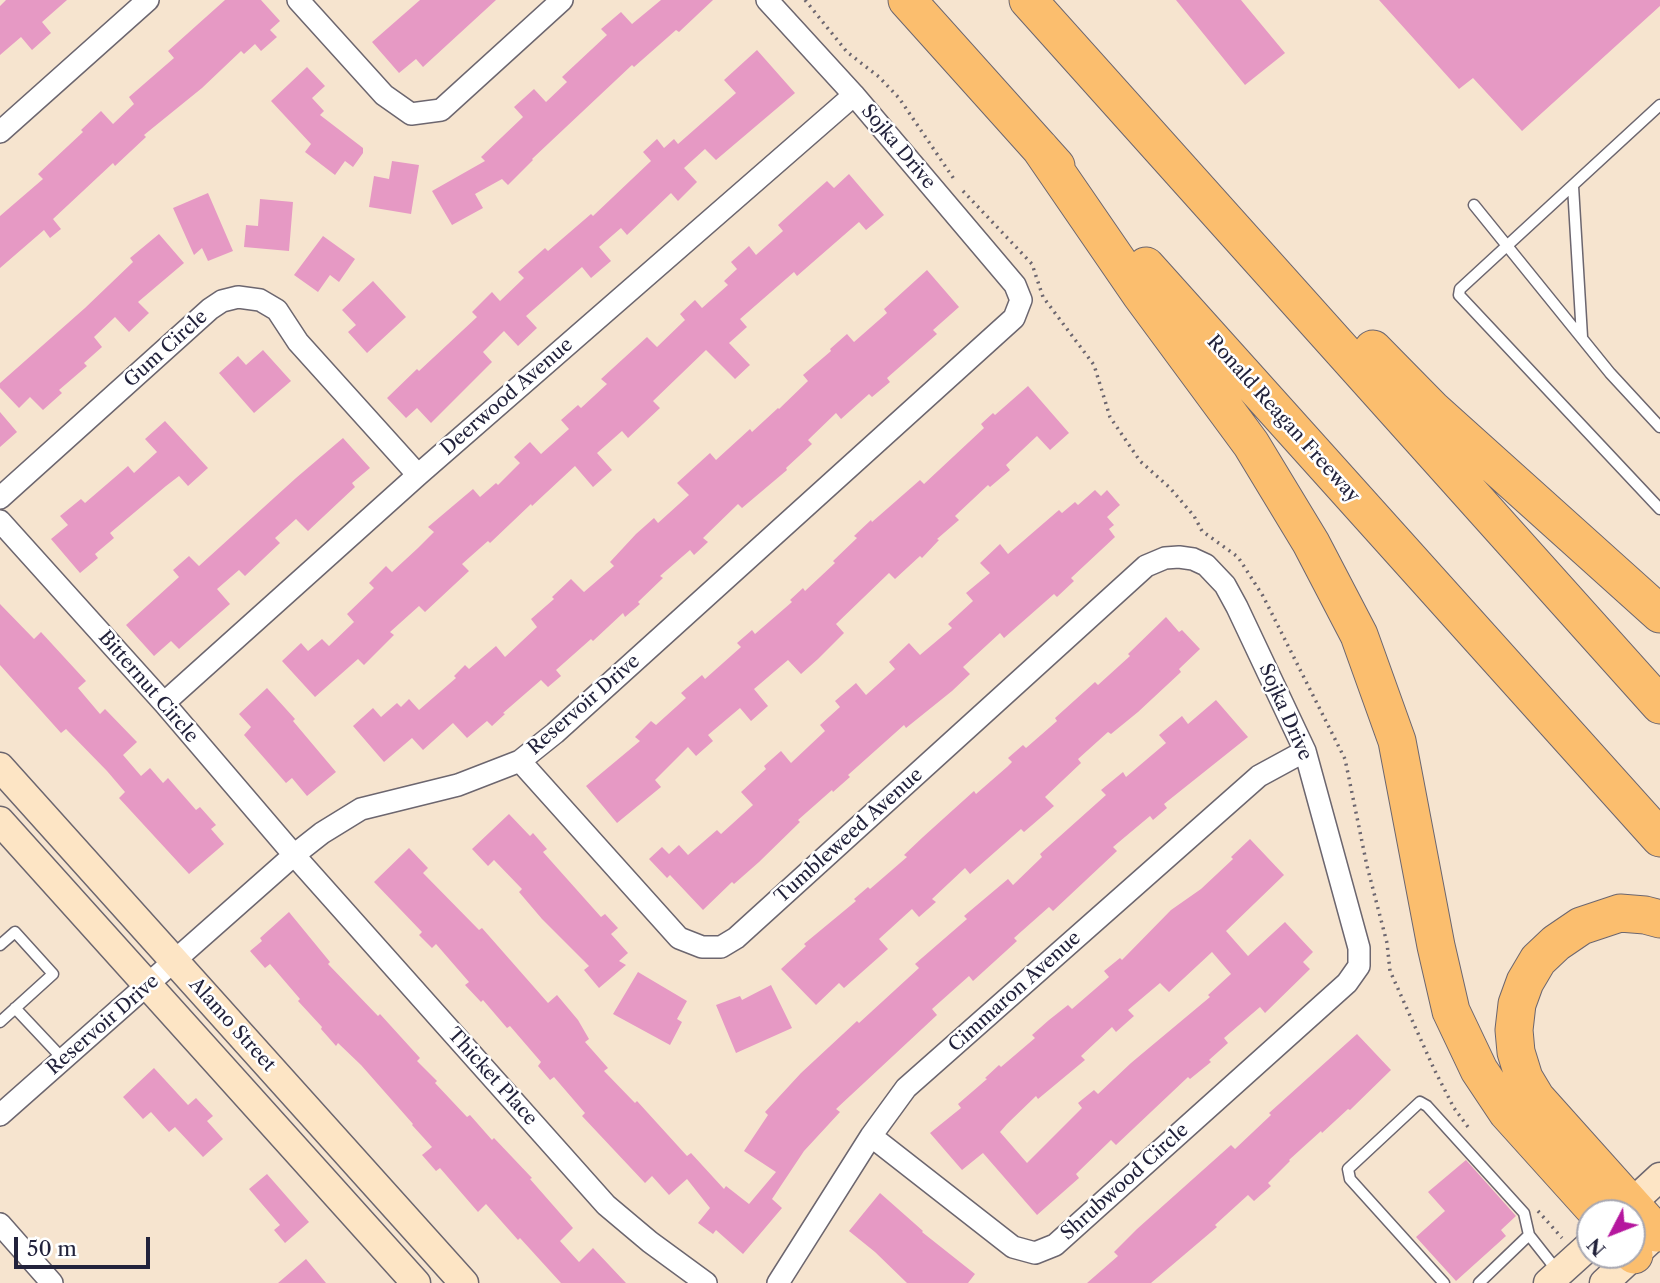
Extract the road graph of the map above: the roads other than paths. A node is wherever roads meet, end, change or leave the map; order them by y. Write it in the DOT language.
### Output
graph roads {
  1 [pos="148,0"];
  2 [pos="298,0"];
  3 [pos="562,0"];
  4 [pos="766,0"];
  5 [pos="907,0"];
  6 [pos="1028,0"];
  7 [pos="853,95"];
  8 [pos="1660,106"];
  9 [pos="0,132"];
  10 [pos="1040,148"];
  11 [pos="1573,186"];
  12 [pos="1474,205"];
  13 [pos="1214,209"];
  14 [pos="1508,245"];
  15 [pos="1021,300"];
  16 [pos="1582,337"];
  17 [pos="1660,427"];
  18 [pos="418,475"];
  19 [pos="0,498"];
  20 [pos="1660,509"];
  21 [pos="0,521"];
  22 [pos="1194,559"];
  23 [pos="1660,614"];
  24 [pos="164,703"];
  25 [pos="1660,705"];
  26 [pos="1305,751"];
  27 [pos="520,761"];
  28 [pos="0,767"];
  29 [pos="0,821"];
  30 [pos="1660,838"];
  31 [pos="293,855"];
  32 [pos="1660,919"];
  33 [pos="0,945"];
  34 [pos="175,961"];
  35 [pos="1359,965"];
  36 [pos="148,985"];
  37 [pos="15,1008"];
  38 [pos="0,1022"];
  39 [pos="63,1059"];
  40 [pos="0,1115"];
  41 [pos="871,1136"];
  42 [pos="1660,1177"];
  43 [pos="1604,1199"];
  44 [pos="1608,1199"];
  45 [pos="1631,1199"];
  46 [pos="0,1224"];
  47 [pos="1529,1235"];
  48 [pos="1576,1258"];
  49 [pos="1619,1269"];
  50 [pos="1554,1278"];
  51 [pos="52,1283"];
  52 [pos="416,1283"];
  53 [pos="464,1283"];
  54 [pos="706,1283"];
  55 [pos="778,1283"];
  56 [pos="1444,1283"];
  57 [pos="1479,1283"];
  58 [pos="1604,1283"];
  1 -- 9 [label="street"];
  2 -- 3 [label="street"];
  4 -- 7 [label="street, Sojka Drive"];
  5 -- 10 [label="highway, Ronald Reagan Freeway"];
  6 -- 13 [label="highway"];
  7 -- 15 [label="street, Sojka Drive"];
  7 -- 18 [label="street, Deerwood Avenue"];
  8 -- 11 [label="lane"];
  10 -- 30 [label="highway, Ronald Reagan Freeway"];
  10 -- 43 [label="highway"];
  11 -- 14 [label="lane"];
  11 -- 16 [label="lane"];
  12 -- 14 [label="lane"];
  13 -- 23 [label="highway"];
  13 -- 25 [label="highway"];
  14 -- 16 [label="lane"];
  14 -- 20 [label="lane"];
  15 -- 27 [label="street, Reservoir Drive"];
  16 -- 17 [label="lane"];
  18 -- 19 [label="street, Gum Circle"];
  18 -- 24 [label="street, Deerwood Avenue"];
  21 -- 24 [label="street, Bitternut Circle"];
  22 -- 26 [label="street, Sojka Drive"];
  22 -- 27 [label="street, Tumbleweed Avenue"];
  24 -- 31 [label="street, Bitternut Circle"];
  26 -- 35 [label="street, Sojka Drive"];
  26 -- 41 [label="street, Cimmaron Avenue"];
  27 -- 31 [label="street, Reservoir Drive"];
  28 -- 34 [label="main road, Alamo Street"];
  29 -- 36 [label="main road, Alamo Street"];
  31 -- 34 [label="street, Reservoir Drive"];
  31 -- 54 [label="street, Thicket Place"];
  32 -- 44 [label="highway"];
  33 -- 37 [label="lane"];
  34 -- 36 [label="street, Reservoir Drive"];
  34 -- 53 [label="main road, Alamo Street"];
  35 -- 41 [label="street, Shrubwood Circle"];
  36 -- 39 [label="street, Reservoir Drive"];
  36 -- 52 [label="main road, Alamo Street"];
  37 -- 38 [label="lane"];
  37 -- 39 [label="lane"];
  39 -- 40 [label="street, Reservoir Drive"];
  41 -- 55 [label="street, Cimmaron Avenue"];
  42 -- 45 [label="main road"];
  46 -- 51 [label="street"];
  47 -- 50 [label="lane"];
  47 -- 56 [label="lane"];
  47 -- 57 [label="lane"];
  48 -- 50 [label="main road"];
  49 -- 58 [label="main road"];
}
